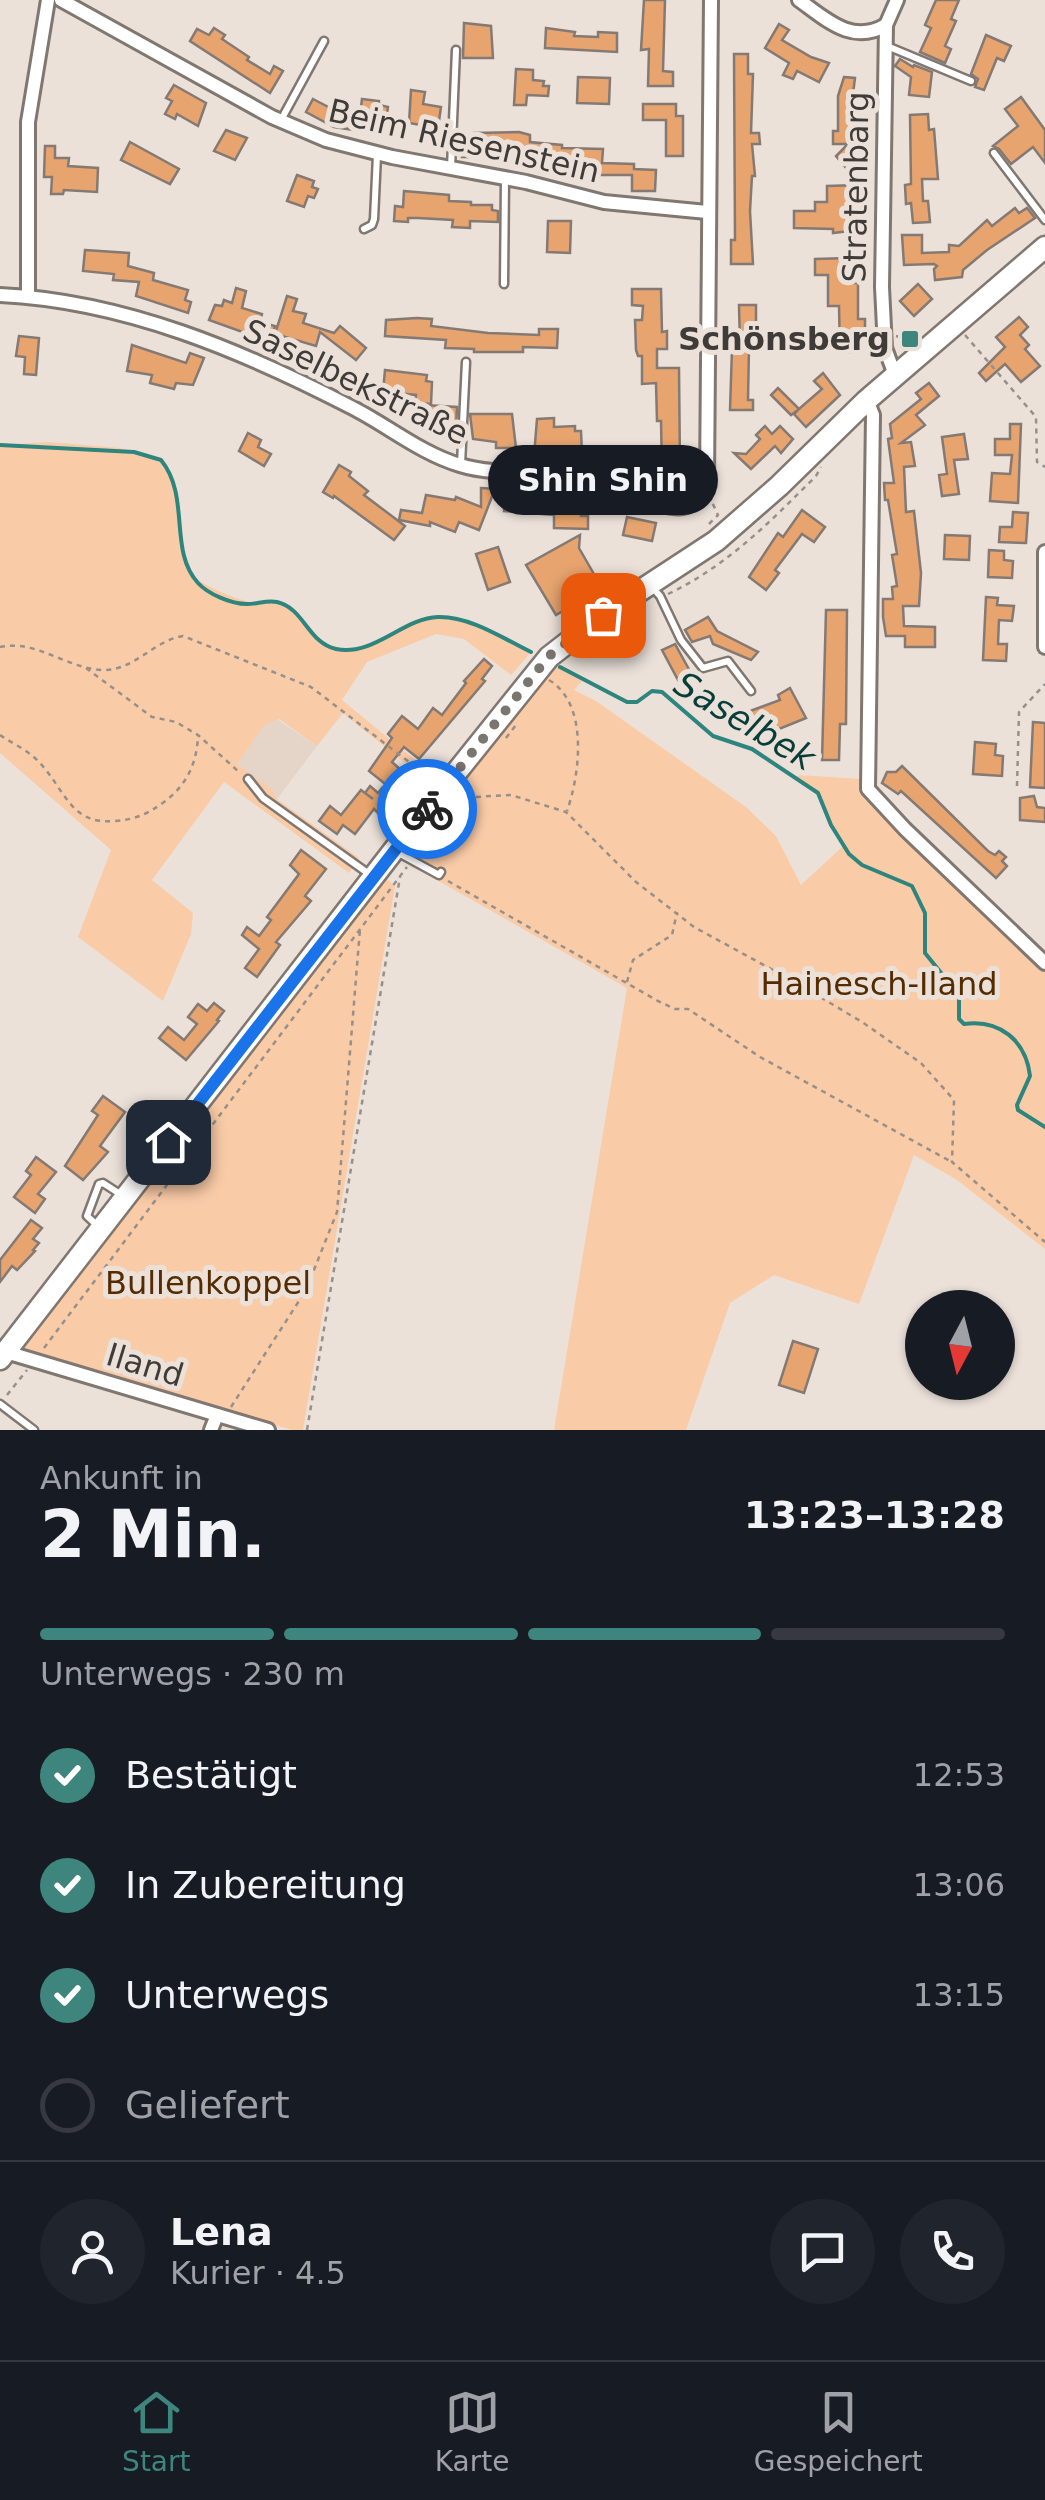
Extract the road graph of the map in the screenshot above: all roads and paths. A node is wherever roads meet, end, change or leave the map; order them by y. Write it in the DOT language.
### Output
graph roads {
  1 [pos="48,0"];
  2 [pos="62,0"];
  3 [pos="711,0"];
  4 [pos="799,0"];
  5 [pos="897,0"];
  6 [pos="886,25"];
  7 [pos="324,42"];
  8 [pos="886,46"];
  9 [pos="456,50"];
  10 [pos="970,80"];
  11 [pos="280,121"];
  12 [pos="994,153"];
  13 [pos="377,154"];
  14 [pos="451,169"];
  15 [pos="504,178"];
  16 [pos="708,212"];
  17 [pos="1045,220"];
  18 [pos="364,230"];
  19 [pos="1045,247"];
  20 [pos="504,284"];
  21 [pos="0,295"];
  22 [pos="28,296"];
  23 [pos="955,324"];
  24 [pos="884,334"];
  25 [pos="932,344"];
  26 [pos="466,362"];
  27 [pos="896,375"];
  28 [pos="867,400"];
  29 [pos="460,466"];
  30 [pos="1045,467"];
  31 [pos="704,494"];
  32 [pos="708,525"];
  33 [pos="1045,552"];
  34 [pos="651,586"];
  35 [pos="0,647"];
  36 [pos="1045,647"];
  37 [pos="542,664"];
  38 [pos="86,668"];
  39 [pos="1045,684"];
  40 [pos="750,691"];
  41 [pos="0,735"];
  42 [pos="198,735"];
  43 [pos="248,779"];
  44 [pos="1017,786"];
  45 [pos="444,788"];
  46 [pos="566,812"];
  47 [pos="403,855"];
  48 [pos="440,874"];
  49 [pos="400,875"];
  50 [pos="374,877"];
  51 [pos="677,912"];
  52 [pos="360,928"];
  53 [pos="1045,963"];
  54 [pos="627,984"];
  55 [pos="952,1162"];
  56 [pos="1045,1242"];
  57 [pos="3,1356"];
  58 [pos="35,1361"];
  59 [pos="0,1404"];
  60 [pos="222,1416"];
  61 [pos="34,1430"];
  62 [pos="211,1430"];
  63 [pos="268,1430"];
  64 [pos="307,1430"];
  1 -- 22 [label="street"];
  2 -- 11 [label="street, Beim Riesenstein"];
  3 -- 16 [label="street"];
  4 -- 6 [label="street"];
  5 -- 6 [label="street, Stratenbarg"];
  6 -- 8 [label="street, Stratenbarg"];
  7 -- 11 [label="lane"];
  8 -- 10 [label="lane"];
  8 -- 24 [label="street, Stratenbarg"];
  9 -- 14 [label="lane"];
  11 -- 13 [label="street, Beim Riesenstein"];
  12 -- 17 [label="lane"];
  13 -- 14 [label="street, Beim Riesenstein"];
  13 -- 18 [label="lane"];
  14 -- 15 [label="street, Beim Riesenstein"];
  15 -- 16 [label="street, Beim Riesenstein"];
  15 -- 20 [label="lane"];
  16 -- 31 [label="street"];
  19 -- 23 [label="main road"];
  21 -- 22 [label="street, Saselbekstraße"];
  22 -- 29 [label="street, Saselbekstraße"];
  23 -- 25 [label="main road"];
  23 -- 30 [label="path"];
  24 -- 25 [label="path"];
  24 -- 27 [label="street, Stratenbarg"];
  25 -- 27 [label="main road"];
  26 -- 29 [label="lane"];
  27 -- 28 [label="main road"];
  28 -- 34 [label="main road"];
  28 -- 53 [label="street"];
  29 -- 31 [label="street, Saselbekstraße"];
  31 -- 32 [label="path"];
  33 -- 36 [label="street"];
  34 -- 37 [label="main road"];
  34 -- 40 [label="lane"];
  35 -- 38 [label="path"];
  37 -- 45 [label="main road"];
  37 -- 46 [label="path"];
  38 -- 42 [label="path"];
  38 -- 45 [label="path"];
  39 -- 44 [label="path"];
  41 -- 42 [label="path"];
  42 -- 43 [label="path"];
  43 -- 50 [label="lane"];
  45 -- 46 [label="path"];
  45 -- 47 [label="main road"];
  46 -- 51 [label="path"];
  47 -- 48 [label="lane"];
  47 -- 49 [label="path"];
  47 -- 50 [label="main road"];
  48 -- 54 [label="path"];
  49 -- 52 [label="path"];
  49 -- 64 [label="path"];
  50 -- 57 [label="main road"];
  51 -- 54 [label="path"];
  51 -- 55 [label="path"];
  52 -- 58 [label="path"];
  52 -- 60 [label="path"];
  54 -- 55 [label="path"];
  55 -- 56 [label="path"];
  57 -- 58 [label="street, Iland"];
  58 -- 59 [label="path"];
  58 -- 60 [label="street, Iland"];
  59 -- 61 [label="lane"];
  60 -- 62 [label="street"];
  60 -- 63 [label="street, Iland"];
}
